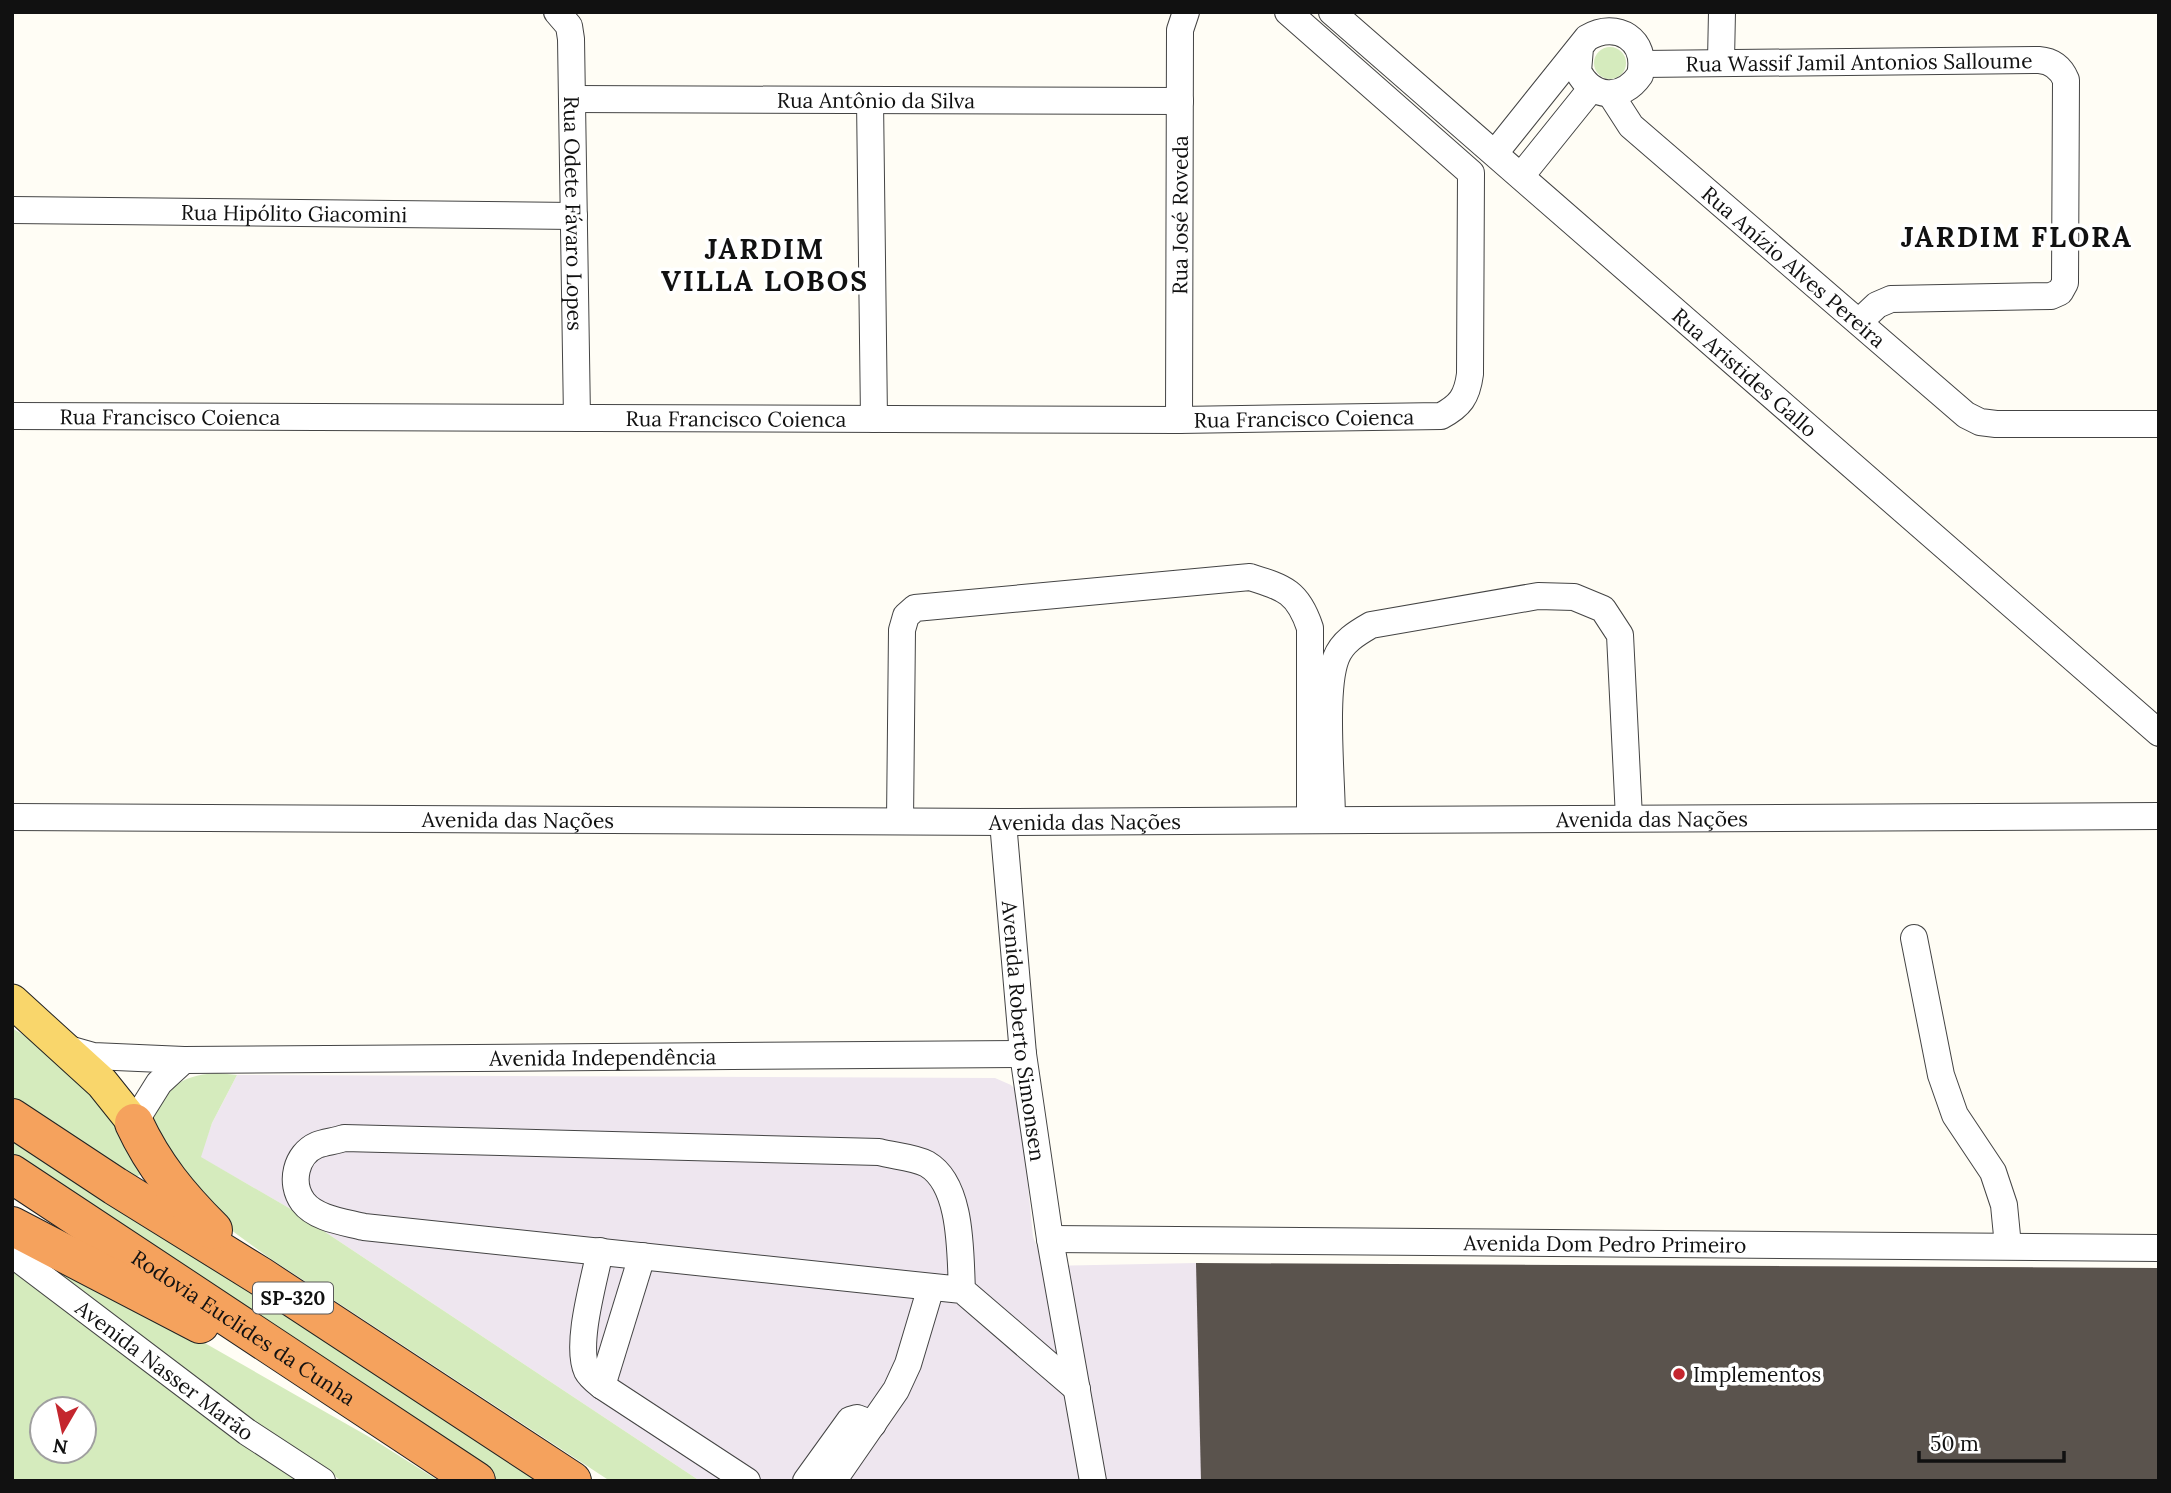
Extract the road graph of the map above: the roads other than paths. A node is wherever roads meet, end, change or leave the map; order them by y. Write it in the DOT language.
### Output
graph roads {
  1 [pos="1186,12"];
  2 [pos="1288,12"];
  3 [pos="1332,12"];
  4 [pos="1722,12"];
  5 [pos="559,13"];
  6 [pos="1580,48"];
  7 [pos="1648,59"];
  8 [pos="1721,60"];
  9 [pos="1611,96"];
  10 [pos="572,99"];
  11 [pos="870,100"];
  12 [pos="1180,101"];
  13 [pos="1495,153"];
  14 [pos="1521,176"];
  15 [pos="12,210"];
  16 [pos="574,216"];
  17 [pos="1859,323"];
  18 [pos="12,416"];
  19 [pos="577,418"];
  20 [pos="874,419"];
  21 [pos="1179,420"];
  22 [pos="2159,425"];
  23 [pos="2159,733"];
  24 [pos="2159,816"];
  25 [pos="12,817"];
  26 [pos="1629,818"];
  27 [pos="1321,820"];
  28 [pos="900,821"];
  29 [pos="1003,822"];
  30 [pos="1913,938"];
  31 [pos="12,1001"];
  32 [pos="65,1048"];
  33 [pos="1023,1054"];
  34 [pos="184,1060"];
  35 [pos="12,1118"];
  36 [pos="134,1123"];
  37 [pos="12,1174"];
  38 [pos="12,1226"];
  39 [pos="1050,1239"];
  40 [pos="2008,1246"];
  41 [pos="2159,1248"];
  42 [pos="600,1251"];
  43 [pos="12,1254"];
  44 [pos="642,1256"];
  45 [pos="260,1276"];
  46 [pos="930,1287"];
  47 [pos="962,1290"];
  48 [pos="602,1386"];
  49 [pos="1077,1389"];
  50 [pos="380,1418"];
  51 [pos="873,1424"];
  52 [pos="322,1481"];
  53 [pos="476,1481"];
  54 [pos="572,1481"];
  55 [pos="747,1481"];
  56 [pos="806,1481"];
  57 [pos="833,1481"];
  58 [pos="1093,1481"];
  1 -- 12 [label="street, Rua José Roveda"];
  2 -- 21 [label="street, Rua Francisco Coienca"];
  3 -- 13 [label="street, Rua Aristides Gallo"];
  4 -- 8 [label="street"];
  5 -- 10 [label="street, Rua Odete Fávaro Lopes"];
  6 -- 7 [label="street"];
  6 -- 9 [label="street"];
  6 -- 13 [label="street"];
  7 -- 8 [label="street, Rua Wassif Jamil Antonios Salloume"];
  7 -- 9 [label="street"];
  8 -- 17 [label="street, Rua Wassif Jamil Antonios Salloume"];
  9 -- 14 [label="street"];
  9 -- 17 [label="street, Rua Anízio Alves Pereira"];
  10 -- 11 [label="street, Rua Antônio da Silva"];
  10 -- 16 [label="street, Rua Odete Fávaro Lopes"];
  11 -- 12 [label="street, Rua Antônio da Silva"];
  11 -- 20 [label="street"];
  12 -- 21 [label="street, Rua José Roveda"];
  13 -- 14 [label="street, Rua Aristides Gallo"];
  14 -- 23 [label="street, Rua Aristides Gallo"];
  15 -- 16 [label="street, Rua Hipólito Giacomini"];
  16 -- 19 [label="street, Rua Odete Fávaro Lopes"];
  17 -- 22 [label="street, Rua Anízio Alves Pereira"];
  18 -- 19 [label="street, Rua Francisco Coienca"];
  19 -- 20 [label="street, Rua Francisco Coienca"];
  20 -- 21 [label="street, Rua Francisco Coienca"];
  24 -- 26 [label="street, Avenida das Nações"];
  25 -- 28 [label="street, Avenida das Nações"];
  26 -- 27 [label="street, Avenida das Nações"];
  26 -- 27 [label="street"];
  27 -- 28 [label="street"];
  27 -- 29 [label="street, Avenida das Nações"];
  28 -- 29 [label="street, Avenida das Nações"];
  29 -- 33 [label="street, Avenida Roberto Simonsen"];
  30 -- 40 [label="street"];
  31 -- 32 [label="main road"];
  32 -- 34 [label="street, Avenida Independência"];
  32 -- 36 [label="main road"];
  33 -- 34 [label="street, Avenida Independência"];
  33 -- 39 [label="street, Avenida Roberto Simonsen"];
  34 -- 36 [label="street"];
  35 -- 45 [label="highway, SP-320"];
  36 -- 45 [label="highway"];
  37 -- 50 [label="highway, Rodovia Euclides da Cunha / SP-320"];
  38 -- 50 [label="highway"];
  39 -- 40 [label="street, Avenida Dom Pedro Primeiro"];
  39 -- 49 [label="street, Avenida Roberto Simonsen"];
  40 -- 41 [label="street, Avenida Dom Pedro Primeiro"];
  42 -- 44 [label="street"];
  42 -- 47 [label="street"];
  42 -- 48 [label="street"];
  43 -- 52 [label="street, Avenida Nasser Marão"];
  44 -- 46 [label="street"];
  44 -- 48 [label="street"];
  45 -- 54 [label="highway, SP-320"];
  46 -- 47 [label="street"];
  46 -- 51 [label="street"];
  47 -- 49 [label="street"];
  48 -- 55 [label="street"];
  49 -- 58 [label="street, Avenida Roberto Simonsen"];
  50 -- 53 [label="highway, Rodovia Euclides da Cunha / SP-320"];
  51 -- 56 [label="street"];
  51 -- 57 [label="street"];
}
